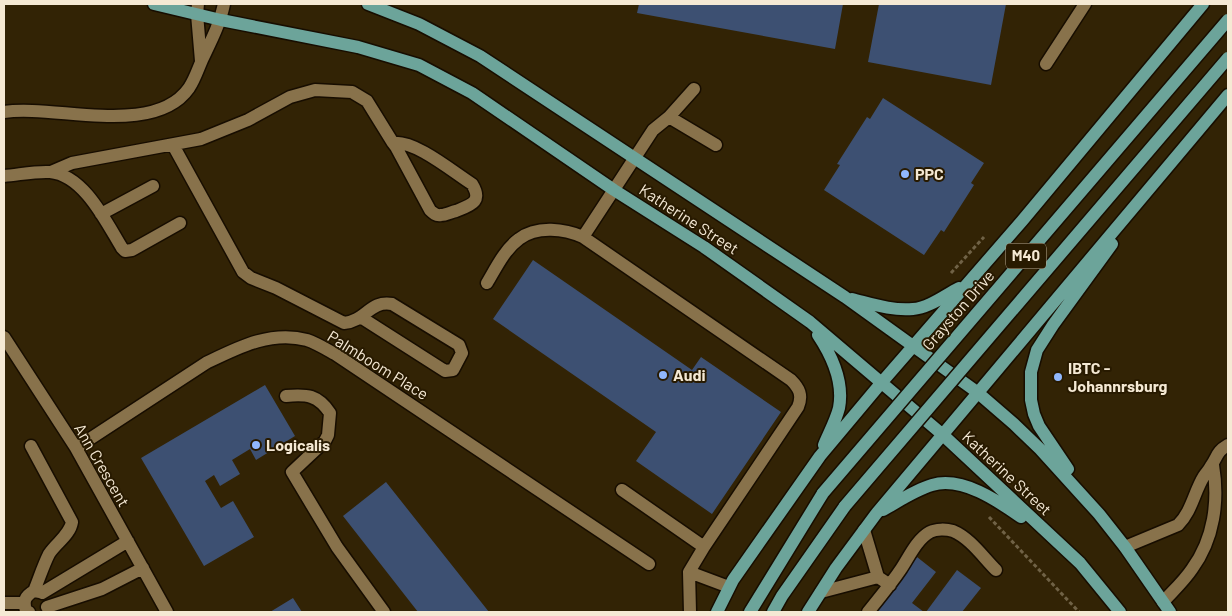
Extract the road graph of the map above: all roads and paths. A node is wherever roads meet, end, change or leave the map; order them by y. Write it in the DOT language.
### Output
graph roads {
  1 [pos="154,4"];
  2 [pos="224,4"];
  3 [pos="368,4"];
  4 [pos="1085,4"];
  5 [pos="1203,4"];
  6 [pos="198,9"];
  7 [pos="221,20"];
  8 [pos="1228,20"];
  9 [pos="1228,58"];
  10 [pos="201,63"];
  11 [pos="1046,64"];
  12 [pos="694,89"];
  13 [pos="1228,95"];
  14 [pos="4,112"];
  15 [pos="669,117"];
  16 [pos="393,143"];
  17 [pos="173,145"];
  18 [pos="716,145"];
  19 [pos="1175,157"];
  20 [pos="634,159"];
  21 [pos="51,172"];
  22 [pos="4,176"];
  23 [pos="153,186"];
  24 [pos="614,190"];
  25 [pos="101,214"];
  26 [pos="180,224"];
  27 [pos="583,237"];
  28 [pos="487,283"];
  29 [pos="965,285"];
  30 [pos="845,297"];
  31 [pos="362,318"];
  32 [pos="810,322"];
  33 [pos="4,337"];
  34 [pos="914,346"];
  35 [pos="882,382"];
  36 [pos="977,392"];
  37 [pos="286,396"];
  38 [pos="943,435"];
  39 [pos="31,446"];
  40 [pos="1228,446"];
  41 [pos="76,448"];
  42 [pos="820,456"];
  43 [pos="1213,464"];
  44 [pos="622,490"];
  45 [pos="983,511"];
  46 [pos="876,514"];
  47 [pos="1099,514"];
  48 [pos="864,530"];
  49 [pos="1050,536"];
  50 [pos="128,541"];
  51 [pos="704,547"];
  52 [pos="1125,547"];
  53 [pos="649,564"];
  54 [pos="142,568"];
  55 [pos="996,570"];
  56 [pos="689,572"];
  57 [pos="878,577"];
  58 [pos="890,585"];
  59 [pos="730,587"];
  60 [pos="38,592"];
  61 [pos="821,592"];
  62 [pos="4,603"];
  63 [pos="1167,607"];
  64 [pos="26,608"];
  65 [pos="45,610"];
  66 [pos="167,612"];
  67 [pos="384,612"];
  68 [pos="690,612"];
  69 [pos="717,612"];
  70 [pos="750,612"];
  71 [pos="773,612"];
  72 [pos="808,612"];
  73 [pos="868,612"];
  74 [pos="1079,612"];
  75 [pos="1120,612"];
  1 -- 6 [label="main road, Katherine Street"];
  2 -- 7 [label="street"];
  3 -- 20 [label="main road, Katherine Street"];
  4 -- 11 [label="street"];
  5 -- 29 [label="main road"];
  6 -- 7 [label="main road, Katherine Street"];
  6 -- 10 [label="street"];
  7 -- 10 [label="street"];
  7 -- 24 [label="main road, Katherine Street"];
  8 -- 70 [label="main road, Grayston Drive / M40, bridge"];
  9 -- 71 [label="main road, M40, bridge"];
  10 -- 14 [label="street"];
  12 -- 15 [label="street"];
  13 -- 19 [label="main road"];
  15 -- 18 [label="street"];
  15 -- 20 [label="street"];
  16 -- 16 [label="street"];
  16 -- 17 [label="street"];
  17 -- 21 [label="street"];
  17 -- 31 [label="street"];
  19 -- 36 [label="main road"];
  19 -- 47 [label="main road"];
  20 -- 24 [label="street"];
  20 -- 30 [label="main road, Katherine Street"];
  21 -- 22 [label="street"];
  21 -- 25 [label="street"];
  23 -- 25 [label="street"];
  24 -- 27 [label="street"];
  24 -- 32 [label="main road, Katherine Street"];
  25 -- 26 [label="street"];
  27 -- 28 [label="street"];
  27 -- 51 [label="street"];
  29 -- 30 [label="main road"];
  29 -- 34 [label="main road"];
  30 -- 34 [label="main road, Katherine Street"];
  31 -- 31 [label="street"];
  32 -- 35 [label="main road, Katherine Street"];
  32 -- 42 [label="main road"];
  33 -- 41 [label="street, Ann Crescent"];
  34 -- 35 [label="main road"];
  34 -- 36 [label="main road, Katherine Street"];
  35 -- 38 [label="main road, Katherine Street"];
  35 -- 42 [label="main road"];
  36 -- 38 [label="main road"];
  36 -- 47 [label="main road, Katherine Street"];
  37 -- 67 [label="street"];
  38 -- 46 [label="main road"];
  38 -- 49 [label="main road, Katherine Street"];
  39 -- 60 [label="street"];
  40 -- 43 [label="street"];
  41 -- 50 [label="street, Ann Crescent"];
  41 -- 53 [label="street, Palmboom Place"];
  42 -- 59 [label="main road"];
  43 -- 52 [label="street"];
  43 -- 63 [label="street"];
  44 -- 51 [label="street"];
  45 -- 74 [label="path"];
  46 -- 48 [label="main road"];
  46 -- 49 [label="main road"];
  47 -- 52 [label="main road, Katherine Street"];
  48 -- 57 [label="street"];
  48 -- 61 [label="main road"];
  49 -- 75 [label="main road, Katherine Street"];
  50 -- 54 [label="street, Ann Crescent"];
  50 -- 60 [label="street"];
  51 -- 56 [label="street"];
  52 -- 63 [label="main road, Katherine Street"];
  54 -- 65 [label="street"];
  54 -- 66 [label="street, Ann Crescent"];
  55 -- 58 [label="street"];
  56 -- 59 [label="street"];
  56 -- 68 [label="street"];
  57 -- 58 [label="street"];
  57 -- 61 [label="street"];
  58 -- 73 [label="street"];
  59 -- 69 [label="main road"];
  60 -- 64 [label="street"];
  60 -- 65 [label="street"];
  61 -- 72 [label="main road"];
  62 -- 64 [label="street"];
}
